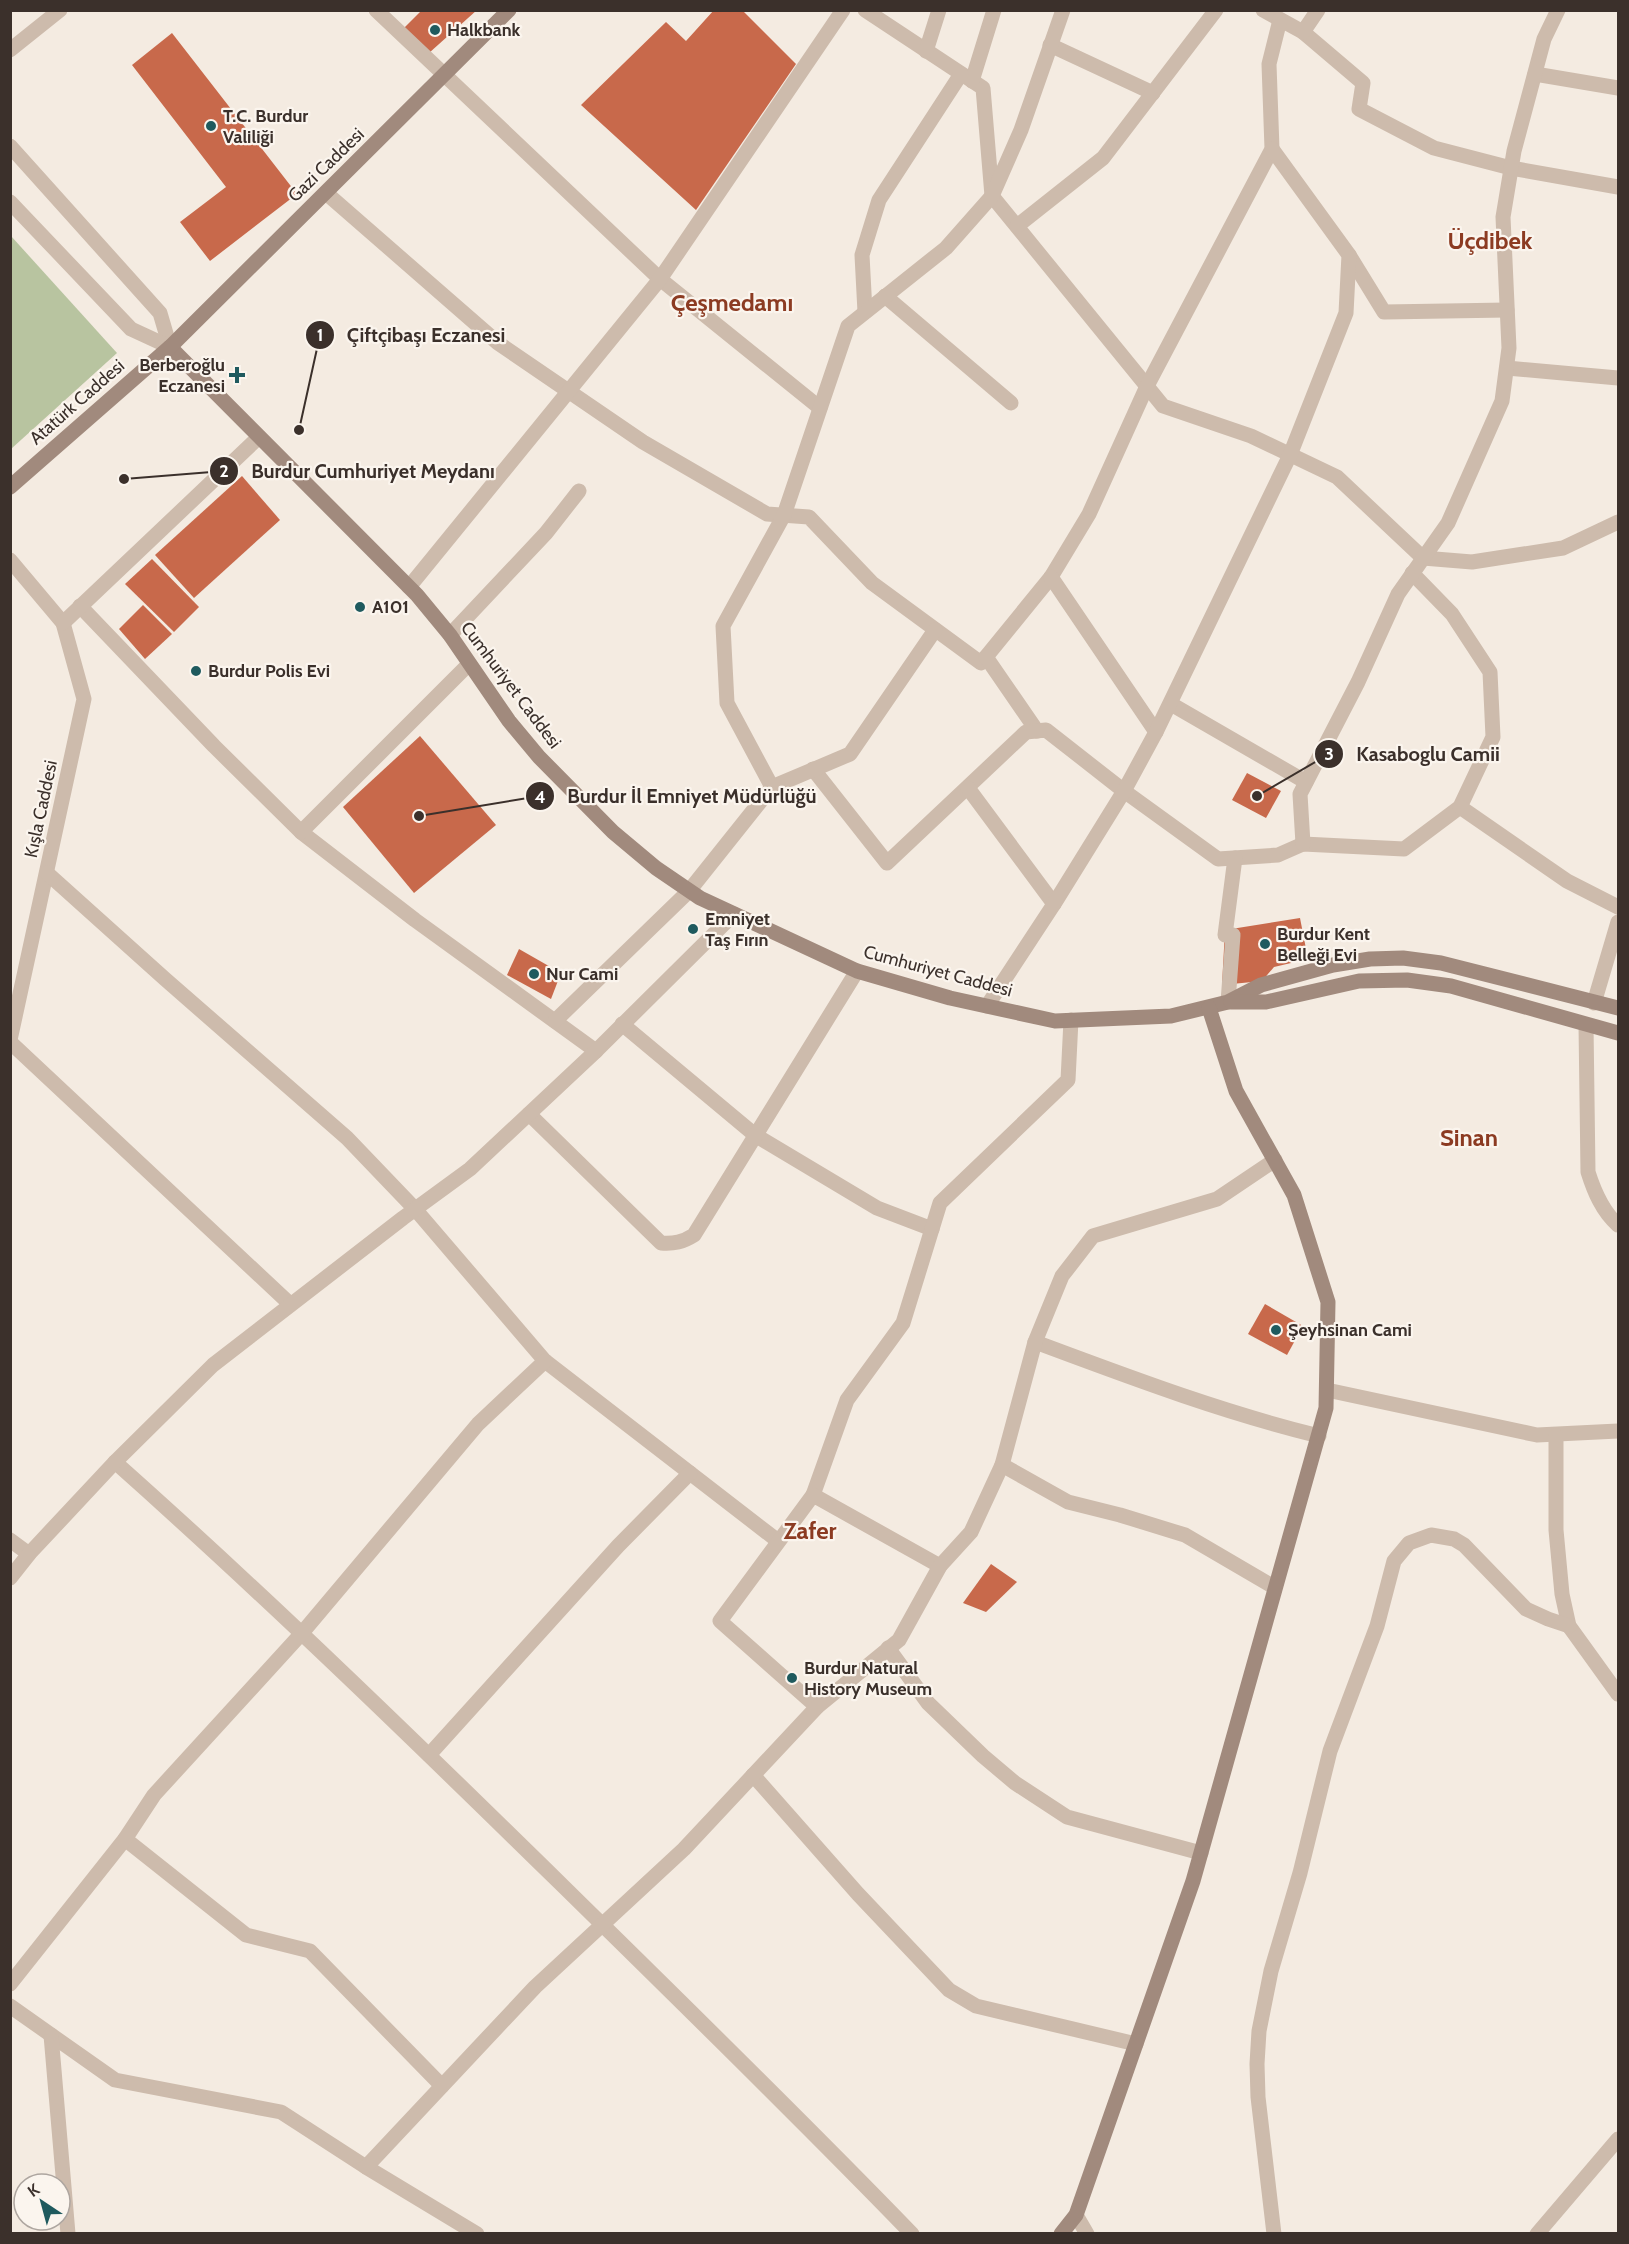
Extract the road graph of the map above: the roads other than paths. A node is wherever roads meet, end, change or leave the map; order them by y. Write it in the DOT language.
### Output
graph roads {
  1 [pos="60,10"];
  2 [pos="376,10"];
  3 [pos="509,10"];
  4 [pos="843,10"];
  5 [pos="864,10"];
  6 [pos="939,10"];
  7 [pos="994,10"];
  8 [pos="1064,10"];
  9 [pos="1216,10"];
  10 [pos="1263,10"];
  11 [pos="1318,10"];
  12 [pos="1558,10"];
  13 [pos="1280,20"];
  14 [pos="1303,32"];
  15 [pos="1050,45"];
  16 [pos="13,48"];
  17 [pos="926,51"];
  18 [pos="1535,74"];
  19 [pos="445,75"];
  20 [pos="967,77"];
  21 [pos="1618,88"];
  22 [pos="1153,93"];
  23 [pos="10,146"];
  24 [pos="1272,149"];
  25 [pos="1511,168"];
  26 [pos="1618,187"];
  27 [pos="326,193"];
  28 [pos="992,196"];
  29 [pos="10,202"];
  30 [pos="1017,226"];
  31 [pos="1349,255"];
  32 [pos="660,279"];
  33 [pos="885,296"];
  34 [pos="1507,310"];
  35 [pos="865,312"];
  36 [pos="170,347"];
  37 [pos="1507,368"];
  38 [pos="1618,378"];
  39 [pos="1147,387"];
  40 [pos="568,391"];
  41 [pos="1011,403"];
  42 [pos="820,408"];
  43 [pos="259,436"];
  44 [pos="1290,455"];
  45 [pos="10,487"];
  46 [pos="579,491"];
  47 [pos="784,515"];
  48 [pos="1618,522"];
  49 [pos="1423,558"];
  50 [pos="10,560"];
  51 [pos="1412,573"];
  52 [pos="1051,577"];
  53 [pos="409,587"];
  54 [pos="80,606"];
  55 [pos="63,623"];
  56 [pos="935,630"];
  57 [pos="450,635"];
  58 [pos="986,657"];
  59 [pos="469,664"];
  60 [pos="1171,704"];
  61 [pos="1037,731"];
  62 [pos="1156,732"];
  63 [pos="813,770"];
  64 [pos="1306,782"];
  65 [pos="772,787"];
  66 [pos="968,788"];
  67 [pos="1124,791"];
  68 [pos="1460,807"];
  69 [pos="301,832"];
  70 [pos="1303,844"];
  71 [pos="1235,858"];
  72 [pos="47,873"];
  73 [pos="690,891"];
  74 [pos="1054,904"];
  75 [pos="1618,907"];
  76 [pos="734,914"];
  77 [pos="1618,922"];
  78 [pos="857,971"];
  79 [pos="1228,1002"];
  80 [pos="1594,1003"];
  81 [pos="987,1006"];
  82 [pos="1209,1008"];
  83 [pos="1618,1008"];
  84 [pos="1071,1020"];
  85 [pos="555,1021"];
  86 [pos="622,1024"];
  87 [pos="1586,1025"];
  88 [pos="1618,1033"];
  89 [pos="10,1041"];
  90 [pos="596,1051"];
  91 [pos="529,1114"];
  92 [pos="755,1135"];
  93 [pos="1275,1160"];
  94 [pos="415,1209"];
  95 [pos="1618,1225"];
  96 [pos="932,1229"];
  97 [pos="290,1304"];
  98 [pos="1035,1342"];
  99 [pos="545,1360"];
  100 [pos="1326,1390"];
  101 [pos="1618,1431"];
  102 [pos="1319,1436"];
  103 [pos="1556,1436"];
  104 [pos="115,1461"];
  105 [pos="1002,1465"];
  106 [pos="690,1473"];
  107 [pos="813,1495"];
  108 [pos="10,1540"];
  109 [pos="778,1541"];
  110 [pos="29,1554"];
  111 [pos="940,1566"];
  112 [pos="10,1578"];
  113 [pos="1274,1587"];
  114 [pos="1569,1626"];
  115 [pos="302,1633"];
  116 [pos="888,1648"];
  117 [pos="1618,1694"];
  118 [pos="817,1707"];
  119 [pos="429,1755"];
  120 [pos="753,1775"];
  121 [pos="125,1839"];
  122 [pos="1201,1853"];
  123 [pos="602,1925"];
  124 [pos="10,1984"];
  125 [pos="10,2006"];
  126 [pos="51,2035"];
  127 [pos="1136,2044"];
  128 [pos="442,2086"];
  129 [pos="1618,2139"];
  130 [pos="366,2167"];
  131 [pos="1076,2215"];
  132 [pos="68,2234"];
  133 [pos="477,2234"];
  134 [pos="912,2234"];
  135 [pos="1062,2234"];
  136 [pos="1087,2234"];
  137 [pos="1274,2234"];
  138 [pos="1537,2234"];
  1 -- 16 [label="street"];
  2 -- 19 [label="street"];
  3 -- 19 [label="main road, Gazi Caddesi"];
  4 -- 32 [label="street"];
  5 -- 17 [label="street"];
  6 -- 17 [label="street"];
  7 -- 20 [label="street"];
  8 -- 15 [label="street"];
  9 -- 22 [label="street"];
  10 -- 13 [label="street"];
  11 -- 14 [label="street"];
  12 -- 18 [label="street"];
  13 -- 14 [label="street"];
  13 -- 24 [label="street"];
  14 -- 25 [label="street"];
  15 -- 22 [label="street"];
  15 -- 28 [label="street"];
  17 -- 20 [label="street"];
  18 -- 21 [label="street"];
  18 -- 25 [label="street"];
  19 -- 27 [label="main road, Gazi Caddesi"];
  19 -- 32 [label="street"];
  20 -- 28 [label="street"];
  20 -- 35 [label="street"];
  22 -- 30 [label="street"];
  23 -- 36 [label="street"];
  24 -- 31 [label="street"];
  24 -- 39 [label="street"];
  25 -- 26 [label="street"];
  25 -- 34 [label="street"];
  27 -- 36 [label="main road, Gazi Caddesi"];
  27 -- 40 [label="street"];
  28 -- 30 [label="street"];
  28 -- 33 [label="street"];
  29 -- 36 [label="street"];
  30 -- 39 [label="street"];
  31 -- 34 [label="street"];
  31 -- 44 [label="street"];
  32 -- 40 [label="street"];
  32 -- 42 [label="street"];
  33 -- 35 [label="street"];
  33 -- 41 [label="street"];
  34 -- 37 [label="street"];
  35 -- 42 [label="street"];
  36 -- 43 [label="main road, Cumhuriyet Caddesi"];
  36 -- 45 [label="main road, Atatürk Caddesi"];
  37 -- 38 [label="street"];
  37 -- 49 [label="street"];
  39 -- 44 [label="street"];
  39 -- 52 [label="street"];
  40 -- 47 [label="street"];
  40 -- 53 [label="street"];
  42 -- 47 [label="street"];
  43 -- 53 [label="main road, Cumhuriyet Caddesi"];
  43 -- 54 [label="street"];
  44 -- 49 [label="street"];
  44 -- 60 [label="street"];
  46 -- 57 [label="street"];
  47 -- 56 [label="street"];
  47 -- 65 [label="street"];
  48 -- 49 [label="street"];
  49 -- 51 [label="street"];
  50 -- 55 [label="street"];
  51 -- 64 [label="street"];
  51 -- 68 [label="street"];
  52 -- 58 [label="street"];
  52 -- 62 [label="street"];
  53 -- 57 [label="main road, Cumhuriyet Caddesi"];
  54 -- 55 [label="street"];
  54 -- 69 [label="street"];
  55 -- 72 [label="street, Kışla Caddesi"];
  56 -- 58 [label="street"];
  56 -- 63 [label="street"];
  57 -- 59 [label="main road, Cumhuriyet Caddesi"];
  58 -- 61 [label="street"];
  59 -- 69 [label="street"];
  59 -- 73 [label="main road, Cumhuriyet Caddesi"];
  60 -- 62 [label="street"];
  60 -- 64 [label="street"];
  61 -- 66 [label="street"];
  61 -- 67 [label="street"];
  62 -- 67 [label="street"];
  63 -- 65 [label="street"];
  63 -- 66 [label="street"];
  64 -- 70 [label="street"];
  65 -- 73 [label="street"];
  66 -- 74 [label="street"];
  67 -- 71 [label="street"];
  67 -- 74 [label="street"];
  68 -- 70 [label="street"];
  68 -- 75 [label="street"];
  69 -- 85 [label="street"];
  70 -- 71 [label="street"];
  71 -- 79 [label="street"];
  72 -- 89 [label="street, Kışla Caddesi"];
  72 -- 94 [label="street"];
  73 -- 76 [label="main road, Cumhuriyet Caddesi"];
  73 -- 85 [label="street"];
  74 -- 81 [label="street"];
  76 -- 78 [label="main road, Cumhuriyet Caddesi"];
  76 -- 86 [label="street"];
  77 -- 80 [label="street"];
  78 -- 81 [label="main road, Cumhuriyet Caddesi"];
  78 -- 92 [label="street"];
  79 -- 80 [label="main road"];
  79 -- 82 [label="main road, Cumhuriyet Caddesi"];
  79 -- 87 [label="main road"];
  80 -- 83 [label="main road"];
  81 -- 84 [label="main road, Cumhuriyet Caddesi"];
  82 -- 84 [label="main road, Cumhuriyet Caddesi"];
  82 -- 93 [label="main road"];
  84 -- 96 [label="street"];
  85 -- 90 [label="street"];
  86 -- 90 [label="street"];
  86 -- 92 [label="street"];
  87 -- 88 [label="main road"];
  87 -- 95 [label="street"];
  89 -- 97 [label="street"];
  90 -- 91 [label="street"];
  91 -- 92 [label="street"];
  91 -- 94 [label="street"];
  92 -- 96 [label="street"];
  93 -- 98 [label="street"];
  93 -- 100 [label="main road"];
  94 -- 97 [label="street"];
  94 -- 99 [label="street"];
  96 -- 107 [label="street"];
  97 -- 104 [label="street"];
  98 -- 102 [label="street"];
  98 -- 105 [label="street"];
  99 -- 106 [label="street"];
  99 -- 115 [label="street"];
  100 -- 102 [label="main road"];
  100 -- 103 [label="street"];
  101 -- 103 [label="street"];
  102 -- 113 [label="main road"];
  103 -- 114 [label="street"];
  104 -- 110 [label="street"];
  104 -- 115 [label="street"];
  105 -- 111 [label="street"];
  105 -- 113 [label="street"];
  106 -- 109 [label="street"];
  106 -- 119 [label="street"];
  107 -- 109 [label="street"];
  107 -- 111 [label="street"];
  108 -- 110 [label="street"];
  109 -- 118 [label="street"];
  110 -- 112 [label="street"];
  111 -- 116 [label="street"];
  113 -- 122 [label="main road"];
  114 -- 117 [label="street"];
  114 -- 137 [label="street"];
  115 -- 119 [label="street"];
  115 -- 121 [label="street"];
  116 -- 118 [label="street"];
  116 -- 122 [label="street"];
  118 -- 120 [label="street"];
  119 -- 123 [label="street"];
  120 -- 123 [label="street"];
  120 -- 127 [label="street"];
  121 -- 124 [label="street"];
  121 -- 128 [label="street"];
  122 -- 127 [label="main road"];
  123 -- 128 [label="street"];
  123 -- 134 [label="street"];
  125 -- 126 [label="street"];
  126 -- 130 [label="street"];
  126 -- 132 [label="street"];
  127 -- 131 [label="main road"];
  128 -- 130 [label="street"];
  129 -- 138 [label="street"];
  130 -- 133 [label="street"];
  131 -- 135 [label="main road"];
  131 -- 136 [label="street"];
}
